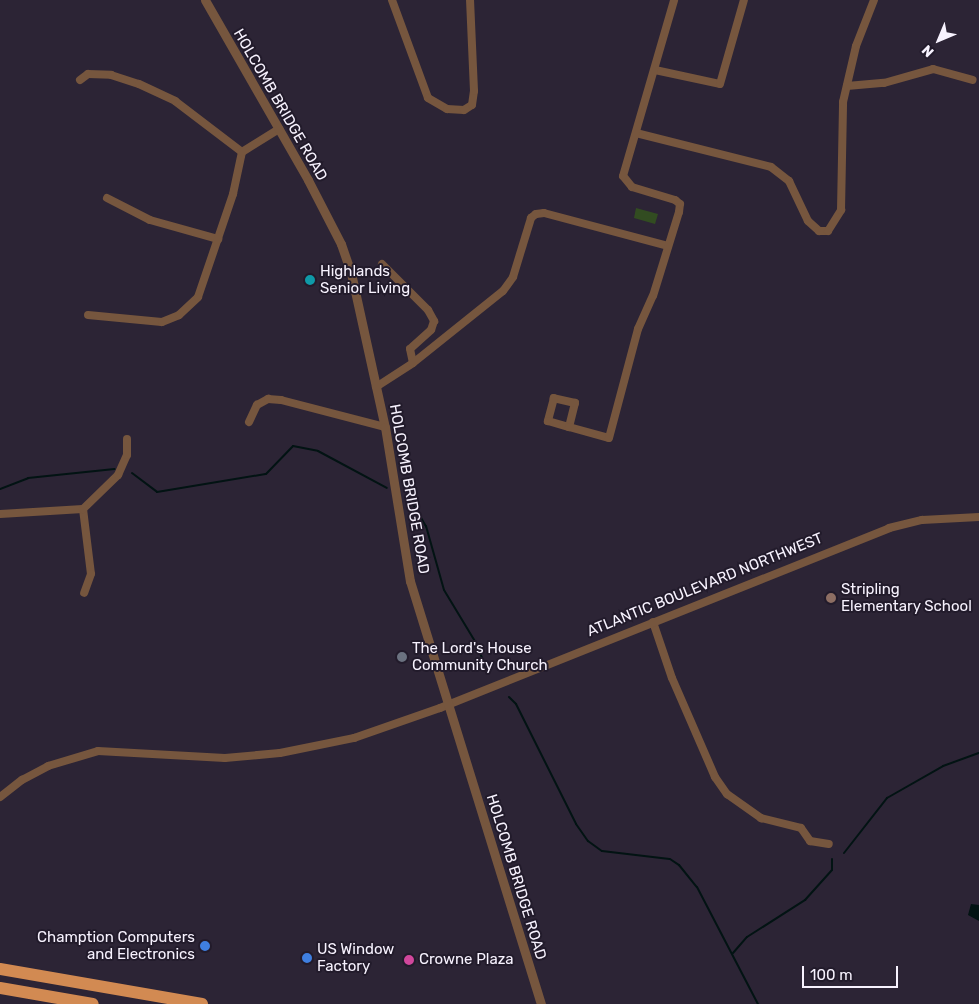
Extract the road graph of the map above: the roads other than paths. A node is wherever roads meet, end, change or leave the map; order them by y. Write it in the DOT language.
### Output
graph roads {
  1 [pos="205,0"];
  2 [pos="392,0"];
  3 [pos="470,0"];
  4 [pos="674,0"];
  5 [pos="744,0"];
  6 [pos="874,0"];
  7 [pos="655,70"];
  8 [pos="80,80"];
  9 [pos="973,80"];
  10 [pos="847,86"];
  11 [pos="279,129"];
  12 [pos="636,132"];
  13 [pos="242,152"];
  14 [pos="107,198"];
  15 [pos="218,239"];
  16 [pos="668,246"];
  17 [pos="382,264"];
  18 [pos="88,315"];
  19 [pos="413,363"];
  20 [pos="376,387"];
  21 [pos="249,422"];
  22 [pos="385,427"];
  23 [pos="569,427"];
  24 [pos="127,439"];
  25 [pos="83,508"];
  26 [pos="0,514"];
  27 [pos="979,517"];
  28 [pos="84,593"];
  29 [pos="653,622"];
  30 [pos="448,704"];
  31 [pos="0,797"];
  32 [pos="829,844"];
  33 [pos="0,969"];
  34 [pos="0,988"];
  35 [pos="93,1004"];
  36 [pos="202,1004"];
  37 [pos="541,1004"];
  1 -- 11 [label="street, HOLCOMB BRIDGE ROAD"];
  2 -- 3 [label="street"];
  4 -- 7 [label="street"];
  5 -- 7 [label="street"];
  6 -- 10 [label="street"];
  7 -- 12 [label="street"];
  8 -- 13 [label="street"];
  9 -- 10 [label="street"];
  10 -- 12 [label="street"];
  11 -- 13 [label="street"];
  11 -- 20 [label="street, HOLCOMB BRIDGE ROAD"];
  12 -- 16 [label="street"];
  13 -- 15 [label="street"];
  14 -- 15 [label="street"];
  15 -- 18 [label="street"];
  16 -- 19 [label="street"];
  16 -- 23 [label="street"];
  17 -- 19 [label="street"];
  19 -- 20 [label="street"];
  20 -- 22 [label="street, HOLCOMB BRIDGE ROAD"];
  21 -- 22 [label="street"];
  22 -- 30 [label="street, HOLCOMB BRIDGE ROAD"];
  24 -- 25 [label="street"];
  25 -- 26 [label="street"];
  25 -- 28 [label="street"];
  27 -- 29 [label="street, ATLANTIC BOULEVARD NORTHWEST"];
  29 -- 30 [label="street, ATLANTIC BOULEVARD NORTHWEST"];
  29 -- 32 [label="street"];
  30 -- 31 [label="street, ATLANTIC BOULEVARD NORTHWEST"];
  30 -- 37 [label="street, HOLCOMB BRIDGE ROAD"];
  33 -- 36 [label="highway"];
  34 -- 35 [label="highway"];
}
